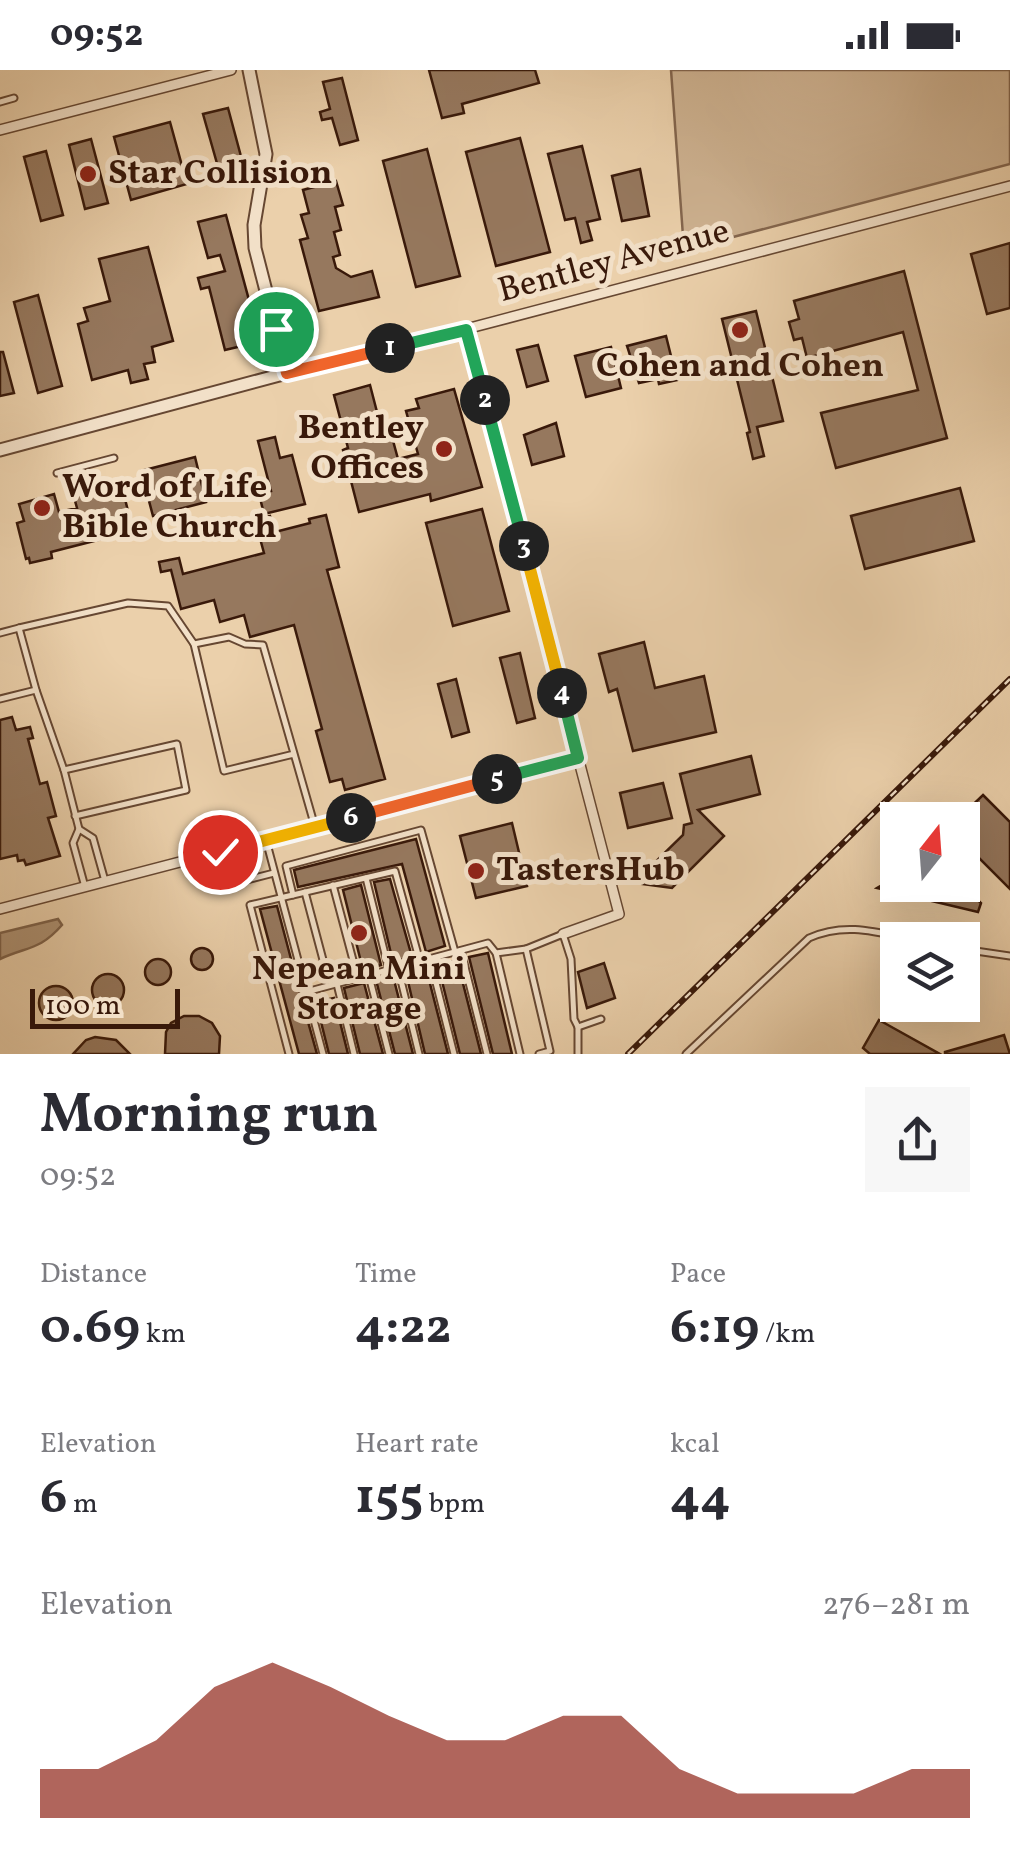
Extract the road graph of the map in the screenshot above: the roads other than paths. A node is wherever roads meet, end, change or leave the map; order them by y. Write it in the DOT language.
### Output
graph roads {
  1 [pos="231,70"];
  2 [pos="249,70"];
  3 [pos="14,98"];
  4 [pos="0,102"];
  5 [pos="0,130"];
  6 [pos="1010,186"];
  7 [pos="466,330"];
  8 [pos="287,373"];
  9 [pos="0,450"];
  10 [pos="114,458"];
  11 [pos="57,473"];
  12 [pos="19,628"];
  13 [pos="0,634"];
  14 [pos="194,644"];
  15 [pos="36,690"];
  16 [pos="0,699"];
  17 [pos="294,754"];
  18 [pos="578,758"];
  19 [pos="64,770"];
  20 [pos="75,816"];
  21 [pos="315,827"];
  22 [pos="80,829"];
  23 [pos="266,840"];
  24 [pos="274,873"];
  25 [pos="366,878"];
  26 [pos="243,881"];
  27 [pos="106,882"];
  28 [pos="333,885"];
  29 [pos="85,887"];
  30 [pos="305,892"];
  31 [pos="294,895"];
  32 [pos="280,898"];
  33 [pos="0,910"];
  34 [pos="880,933"];
  35 [pos="562,934"];
  36 [pos="526,949"];
  37 [pos="458,952"];
  38 [pos="980,952"];
  39 [pos="496,953"];
  40 [pos="1010,956"];
  41 [pos="430,959"];
  42 [pos="420,962"];
  43 [pos="398,968"];
  44 [pos="389,970"];
  45 [pos="327,976"];
  46 [pos="368,976"];
  47 [pos="358,978"];
  48 [pos="337,984"];
  49 [pos="306,992"];
  50 [pos="602,1019"];
  51 [pos="578,1026"];
  52 [pos="289,1054"];
  53 [pos="324,1054"];
  54 [pos="354,1054"];
  55 [pos="389,1054"];
  56 [pos="419,1054"];
  57 [pos="454,1054"];
  58 [pos="487,1054"];
  59 [pos="520,1054"];
  60 [pos="539,1054"];
  61 [pos="578,1054"];
  62 [pos="686,1054"];
  1 -- 5 [label="street"];
  2 -- 8 [label="street"];
  3 -- 4 [label="lane"];
  6 -- 7 [label="street, Bentley Avenue"];
  7 -- 8 [label="street, Bentley Avenue"];
  7 -- 18 [label="street"];
  8 -- 9 [label="street, Bentley Avenue"];
  10 -- 11 [label="lane"];
  12 -- 13 [label="lane"];
  12 -- 14 [label="lane"];
  12 -- 15 [label="lane"];
  14 -- 17 [label="lane"];
  14 -- 17 [label="lane"];
  15 -- 16 [label="lane"];
  15 -- 19 [label="lane"];
  17 -- 21 [label="lane"];
  18 -- 21 [label="street"];
  18 -- 35 [label="street"];
  19 -- 20 [label="lane"];
  19 -- 20 [label="lane"];
  20 -- 22 [label="lane"];
  21 -- 23 [label="street"];
  22 -- 27 [label="lane"];
  22 -- 29 [label="lane"];
  23 -- 24 [label="lane"];
  23 -- 27 [label="street"];
  24 -- 26 [label="lane"];
  24 -- 32 [label="lane"];
  25 -- 28 [label="lane"];
  25 -- 42 [label="lane"];
  25 -- 44 [label="lane"];
  27 -- 29 [label="street"];
  28 -- 30 [label="lane"];
  28 -- 47 [label="lane"];
  29 -- 33 [label="street"];
  30 -- 31 [label="lane"];
  30 -- 45 [label="lane"];
  31 -- 32 [label="lane"];
  31 -- 37 [label="lane"];
  32 -- 49 [label="lane"];
  32 -- 52 [label="lane"];
  34 -- 62 [label="lane"];
  35 -- 36 [label="lane"];
  35 -- 51 [label="lane"];
  36 -- 39 [label="lane"];
  36 -- 60 [label="lane"];
  37 -- 39 [label="lane"];
  37 -- 41 [label="lane"];
  37 -- 58 [label="lane"];
  38 -- 40 [label="lane"];
  39 -- 59 [label="lane"];
  41 -- 42 [label="lane"];
  41 -- 57 [label="lane"];
  42 -- 43 [label="lane"];
  43 -- 44 [label="lane"];
  43 -- 56 [label="lane"];
  44 -- 46 [label="lane"];
  46 -- 47 [label="lane"];
  46 -- 55 [label="lane"];
  47 -- 48 [label="lane"];
  48 -- 49 [label="lane"];
  48 -- 54 [label="lane"];
  49 -- 53 [label="lane"];
  50 -- 51 [label="lane"];
  51 -- 61 [label="lane"];
}
